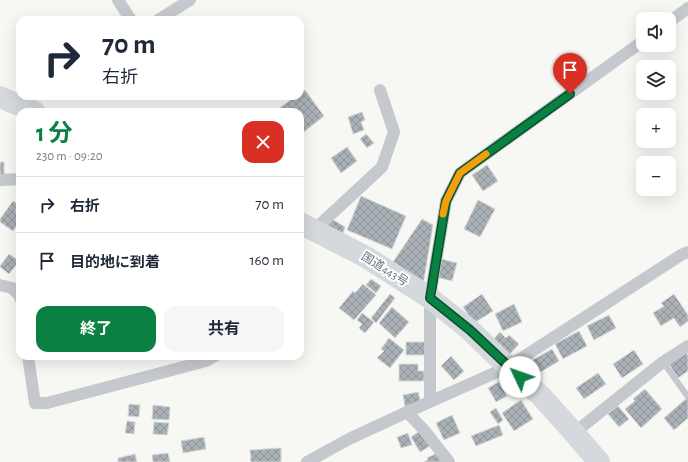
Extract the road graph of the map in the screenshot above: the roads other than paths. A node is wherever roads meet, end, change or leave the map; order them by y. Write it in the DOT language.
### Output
graph roads {
  1 [pos="118,0"];
  2 [pos="190,0"];
  3 [pos="688,8"];
  4 [pos="128,16"];
  5 [pos="164,16"];
  6 [pos="676,17"];
  7 [pos="636,46"];
  8 [pos="380,90"];
  9 [pos="16,179"];
  10 [pos="0,180"];
  11 [pos="304,225"];
  12 [pos="688,252"];
  13 [pos="0,285"];
  14 [pos="16,292"];
  15 [pos="430,298"];
  16 [pos="688,346"];
  17 [pos="29,360"];
  18 [pos="208,360"];
  19 [pos="663,362"];
  20 [pos="508,367"];
  21 [pos="688,397"];
  22 [pos="430,401"];
  23 [pos="407,412"];
  24 [pos="574,433"];
  25 [pos="307,462"];
  26 [pos="449,462"];
  27 [pos="599,462"];
  1 -- 4 [label="street"];
  2 -- 5 [label="street"];
  3 -- 6 [label="street"];
  7 -- 15 [label="street"];
  8 -- 11 [label="street"];
  9 -- 10 [label="street"];
  11 -- 15 [label="highway, 国道443号"];
  12 -- 20 [label="street"];
  13 -- 14 [label="street"];
  15 -- 20 [label="highway, 国道443号"];
  15 -- 22 [label="street"];
  16 -- 19 [label="street"];
  17 -- 18 [label="street"];
  19 -- 21 [label="lane"];
  19 -- 24 [label="street"];
  20 -- 22 [label="street"];
  20 -- 24 [label="highway, 国道443号"];
  22 -- 23 [label="street"];
  23 -- 25 [label="street"];
  23 -- 26 [label="street"];
  24 -- 27 [label="highway, 国道443号"];
}
